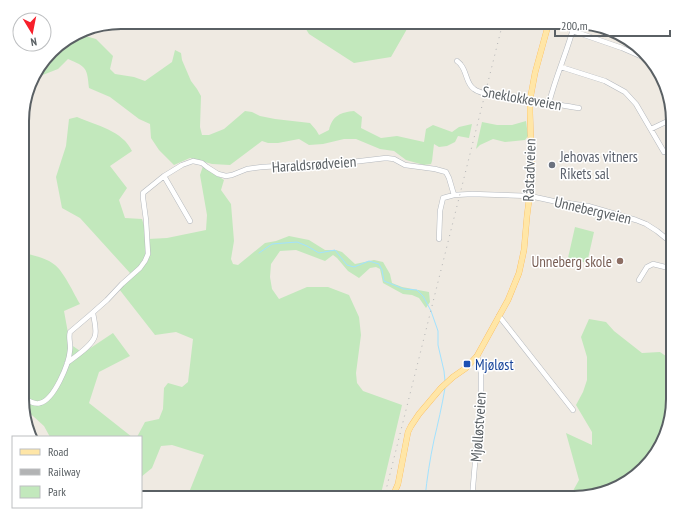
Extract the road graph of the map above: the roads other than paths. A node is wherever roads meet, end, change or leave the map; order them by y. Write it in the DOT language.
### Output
graph roads {
  1 [pos="547,29"];
  2 [pos="574,29"];
  3 [pos="573,32"];
  4 [pos="638,55"];
  5 [pos="456,61"];
  6 [pos="561,67"];
  7 [pos="530,100"];
  8 [pos="549,103"];
  9 [pos="579,108"];
  10 [pos="666,122"];
  11 [pos="651,129"];
  12 [pos="664,152"];
  13 [pos="164,176"];
  14 [pos="454,195"];
  15 [pos="530,196"];
  16 [pos="190,221"];
  17 [pos="439,238"];
  18 [pos="666,238"];
  19 [pos="666,267"];
  20 [pos="639,280"];
  21 [pos="93,313"];
  22 [pos="499,316"];
  23 [pos="477,356"];
  24 [pos="67,363"];
  25 [pos="29,400"];
  26 [pos="573,410"];
  27 [pos="394,491"];
  28 [pos="473,491"];
  1 -- 7 [label="main road, Råstadveien"];
  2 -- 3 [label="street"];
  3 -- 4 [label="street"];
  3 -- 6 [label="street"];
  5 -- 7 [label="street, Sneklokkeveien"];
  6 -- 8 [label="street"];
  6 -- 11 [label="street"];
  7 -- 8 [label="street, Sneklokkeveien"];
  7 -- 15 [label="main road, Råstadveien"];
  8 -- 9 [label="street, Sneklokkeveien"];
  10 -- 11 [label="street"];
  11 -- 12 [label="street"];
  13 -- 14 [label="street, Haraldsrødveien"];
  13 -- 16 [label="street"];
  13 -- 21 [label="street, Haraldsrødveien"];
  14 -- 15 [label="street"];
  14 -- 17 [label="street"];
  15 -- 18 [label="street, Unnebergveien"];
  15 -- 22 [label="main road, Råstadveien"];
  19 -- 20 [label="street"];
  21 -- 24 [label="street, Haraldsrødveien"];
  21 -- 24 [label="street"];
  22 -- 23 [label="main road, Råstadveien"];
  22 -- 26 [label="street"];
  23 -- 27 [label="main road, Råstadveien"];
  23 -- 28 [label="street, Mjølløstveien"];
  24 -- 25 [label="street, Haraldsrødveien"];
}
